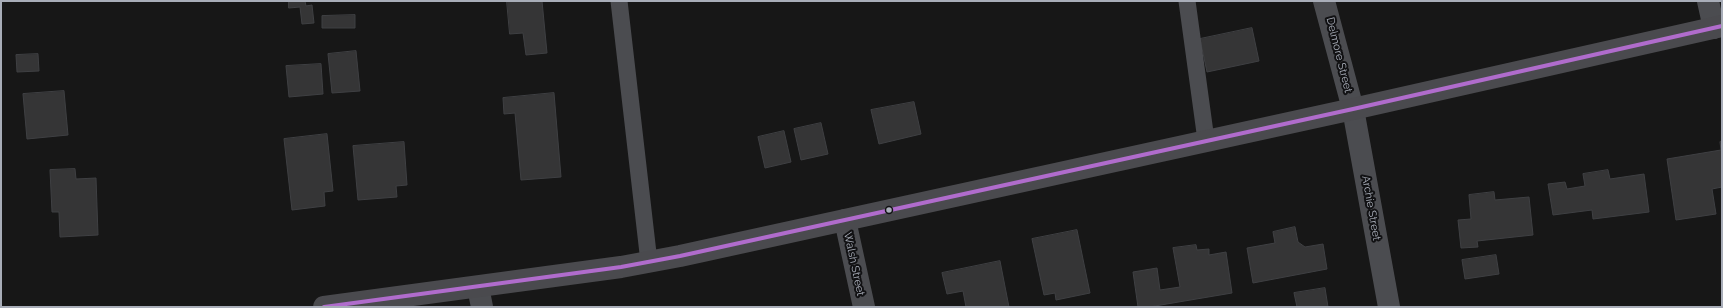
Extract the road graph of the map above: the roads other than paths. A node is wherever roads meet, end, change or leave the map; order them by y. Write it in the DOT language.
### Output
graph roads {
  1 [pos="619,1"];
  2 [pos="1187,1"];
  3 [pos="1324,1"];
  4 [pos="1708,1"];
  5 [pos="1718,27"];
  6 [pos="1352,109"];
  7 [pos="1206,140"];
  8 [pos="845,220"];
  9 [pos="649,262"];
  10 [pos="480,297"];
  11 [pos="324,307"];
  12 [pos="864,307"];
  13 [pos="1389,307"];
  1 -- 9 [label="lane"];
  2 -- 7 [label="lane"];
  3 -- 6 [label="street, Delmore Street"];
  4 -- 5 [label="street"];
  5 -- 6 [label="main road"];
  6 -- 7 [label="main road"];
  6 -- 13 [label="street, Archie Street"];
  7 -- 8 [label="main road"];
  8 -- 9 [label="main road"];
  8 -- 12 [label="street, Walsh Street"];
  9 -- 10 [label="main road"];
  10 -- 11 [label="main road"];
}
